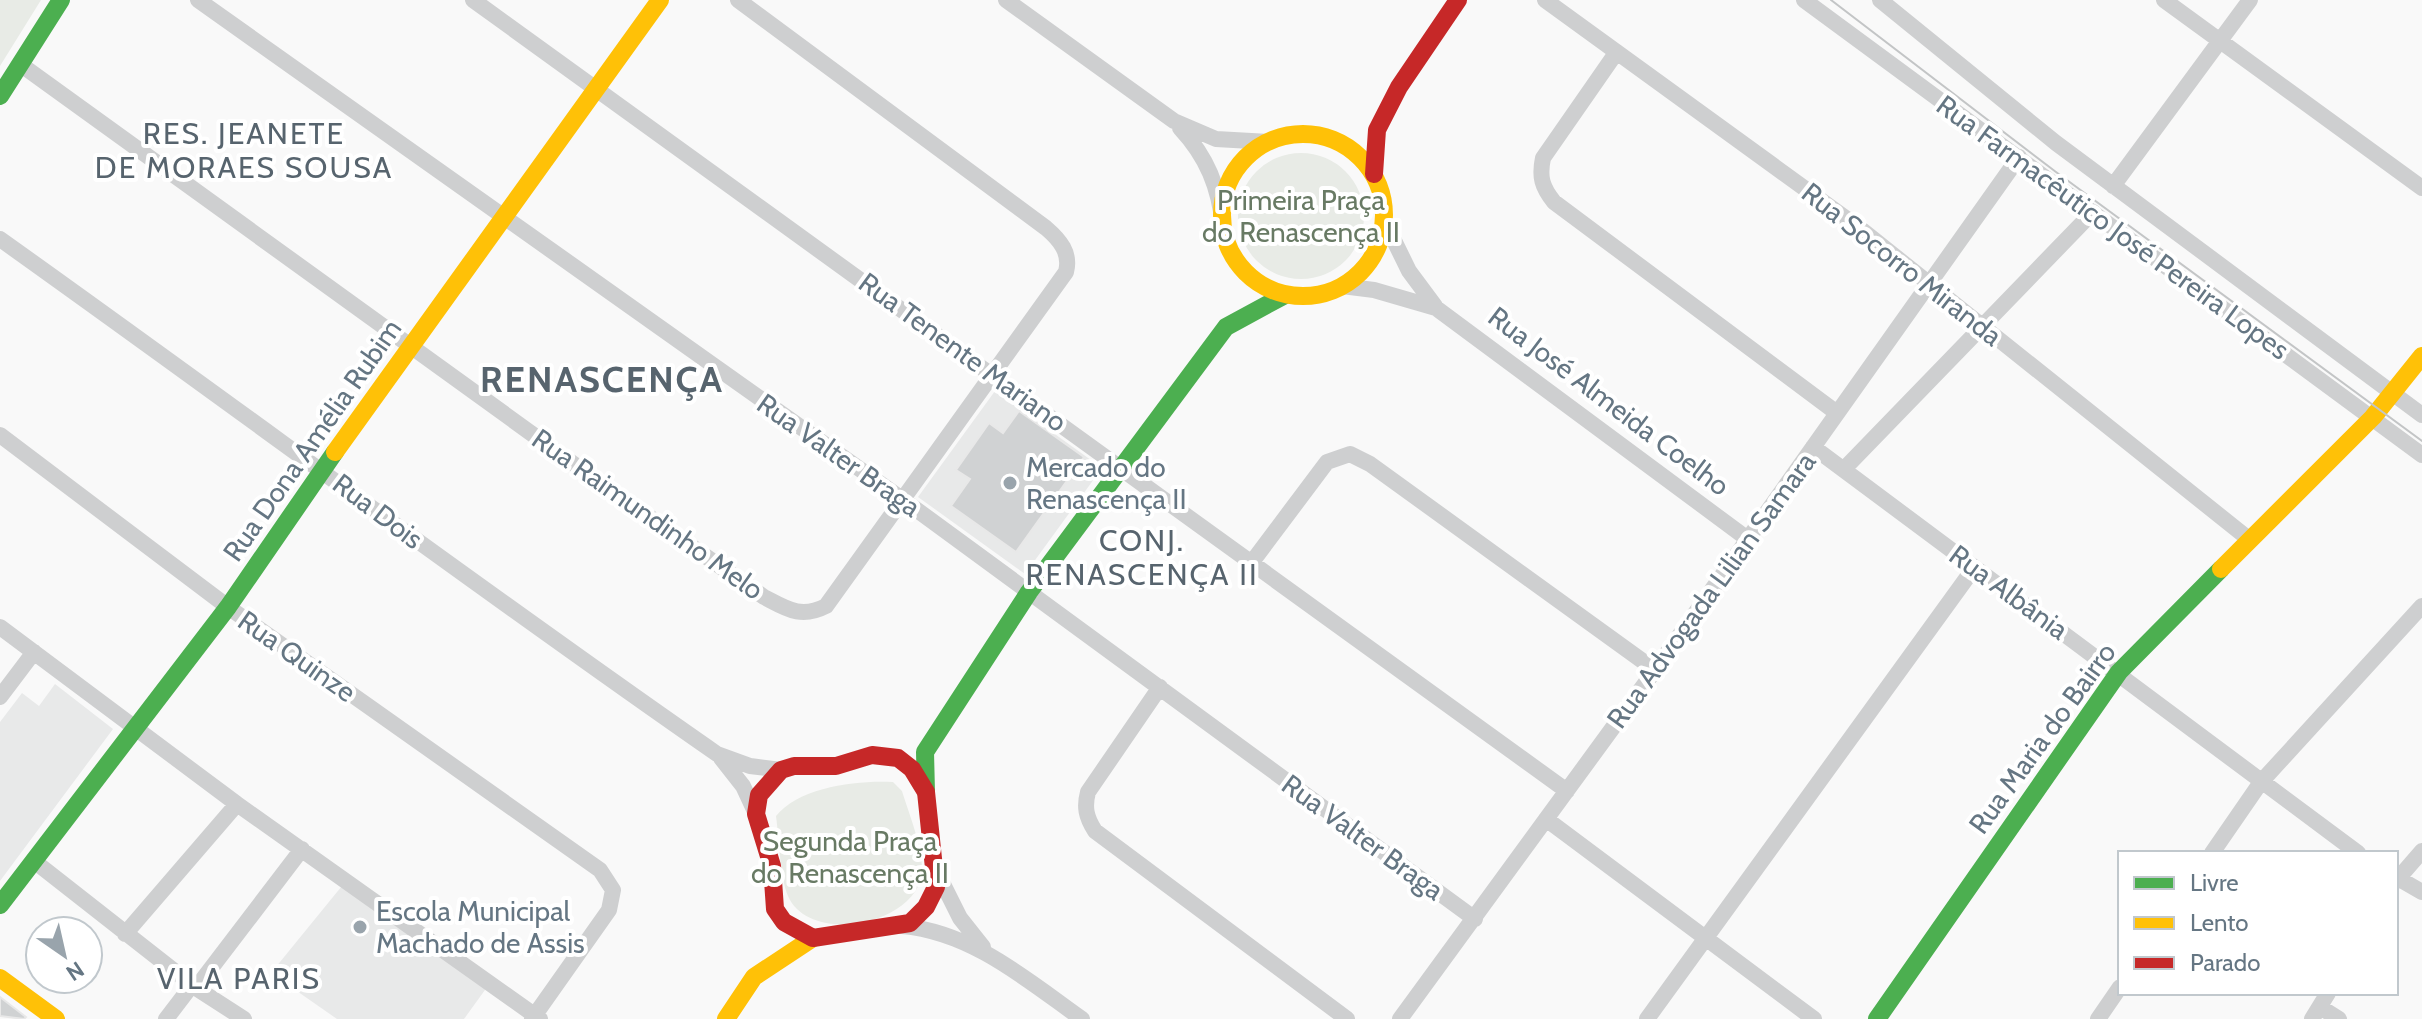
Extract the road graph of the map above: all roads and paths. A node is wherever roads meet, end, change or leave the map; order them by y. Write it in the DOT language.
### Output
graph roads {
  1 [pos="61,0"];
  2 [pos="198,0"];
  3 [pos="473,0"];
  4 [pos="660,0"];
  5 [pos="738,0"];
  6 [pos="1006,0"];
  7 [pos="1458,0"];
  8 [pos="1545,0"];
  9 [pos="1804,0"];
  10 [pos="1880,0"];
  11 [pos="2164,0"];
  12 [pos="2250,0"];
  13 [pos="2220,41"];
  14 [pos="1616,53"];
  15 [pos="20,64"];
  16 [pos="595,87"];
  17 [pos="0,96"];
  18 [pos="1174,121"];
  19 [pos="1269,142"];
  20 [pos="2019,157"];
  21 [pos="1374,174"];
  22 [pos="2113,186"];
  23 [pos="2422,188"];
  24 [pos="2093,212"];
  25 [pos="503,219"];
  26 [pos="1384,220"];
  27 [pos="1223,226"];
  28 [pos="0,239"];
  29 [pos="1929,281"];
  30 [pos="1342,286"];
  31 [pos="1285,295"];
  32 [pos="1436,308"];
  33 [pos="1981,325"];
  34 [pos="413,347"];
  35 [pos="2422,356"];
  36 [pos="993,373"];
  37 [pos="2392,393"];
  38 [pos="1837,413"];
  39 [pos="2376,414"];
  40 [pos="2422,415"];
  41 [pos="0,435"];
  42 [pos="1813,447"];
  43 [pos="2422,455"];
  44 [pos="1122,466"];
  45 [pos="1845,468"];
  46 [pos="323,469"];
  47 [pos="902,499"];
  48 [pos="1749,540"];
  49 [pos="2250,540"];
  50 [pos="1252,562"];
  51 [pos="1974,568"];
  52 [pos="1029,592"];
  53 [pos="2422,606"];
  54 [pos="228,607"];
  55 [pos="0,627"];
  56 [pos="34,652"];
  57 [pos="1655,670"];
  58 [pos="2119,672"];
  59 [pos="1160,687"];
  60 [pos="0,697"];
  61 [pos="135,727"];
  62 [pos="717,754"];
  63 [pos="781,770"];
  64 [pos="2261,782"];
  65 [pos="1567,791"];
  66 [pos="926,792"];
  67 [pos="237,804"];
  68 [pos="756,814"];
  69 [pos="1546,819"];
  70 [pos="302,849"];
  71 [pos="2213,851"];
  72 [pos="2355,851"];
  73 [pos="2422,851"];
  74 [pos="34,861"];
  75 [pos="937,872"];
  76 [pos="2398,877"];
  77 [pos="2398,879"];
  78 [pos="2422,892"];
  79 [pos="0,905"];
  80 [pos="1475,919"];
  81 [pos="897,926"];
  82 [pos="125,934"];
  83 [pos="1706,936"];
  84 [pos="813,938"];
  85 [pos="1006,966"];
  86 [pos="0,978"];
  87 [pos="194,987"];
  88 [pos="2118,990"];
  89 [pos="2320,1006"];
  90 [pos="536,1018"];
  91 [pos="56,1019"];
  92 [pos="166,1019"];
  93 [pos="244,1019"];
  94 [pos="726,1019"];
  95 [pos="1082,1019"];
  96 [pos="1347,1019"];
  97 [pos="1400,1019"];
  98 [pos="1647,1019"];
  99 [pos="1814,1019"];
  100 [pos="1877,1019"];
  101 [pos="2098,1019"];
  102 [pos="2339,1019"];
  1 -- 15 [label="street"];
  2 -- 25 [label="street, Rua Valter Braga"];
  3 -- 16 [label="street, Rua Tenente Mariano"];
  4 -- 16 [label="street, Rua Dona Amélia Rubim"];
  5 -- 36 [label="street, Rua Raimundinho Melo"];
  6 -- 18 [label="street"];
  7 -- 21 [label="street"];
  8 -- 14 [label="street, Rua Socorro Miranda"];
  9 -- 20 [label="street, Rua Farmacêutico José Pereira Lopes"];
  10 -- 22 [label="street, Rua Farmacêutico José Pereira Lopes"];
  11 -- 13 [label="street"];
  12 -- 13 [label="street"];
  13 -- 22 [label="street"];
  13 -- 23 [label="street"];
  14 -- 29 [label="street, Rua Socorro Miranda"];
  14 -- 38 [label="street"];
  15 -- 17 [label="street"];
  15 -- 34 [label="street, Rua Raimundinho Melo"];
  16 -- 25 [label="street, Rua Dona Amélia Rubim"];
  16 -- 36 [label="street, Rua Tenente Mariano"];
  18 -- 19 [label="street"];
  18 -- 27 [label="street"];
  19 -- 21 [label="street"];
  19 -- 27 [label="street"];
  20 -- 24 [label="street, Rua Farmacêutico José Pereira Lopes"];
  20 -- 29 [label="street, Rua Advogada Lilian Samara"];
  21 -- 26 [label="street"];
  22 -- 37 [label="street, Rua Farmacêutico José Pereira Lopes"];
  24 -- 33 [label="street"];
  24 -- 39 [label="street, Rua Farmacêutico José Pereira Lopes"];
  25 -- 34 [label="street, Rua Dona Amélia Rubim"];
  25 -- 47 [label="street, Rua Valter Braga"];
  26 -- 30 [label="street"];
  26 -- 32 [label="street"];
  27 -- 31 [label="street"];
  28 -- 46 [label="street, Rua Dois"];
  29 -- 33 [label="street, Rua Socorro Miranda"];
  29 -- 38 [label="street, Rua Advogada Lilian Samara"];
  30 -- 31 [label="street"];
  30 -- 32 [label="street"];
  31 -- 44 [label="street"];
  32 -- 48 [label="street, Rua José Almeida Coelho"];
  33 -- 45 [label="street"];
  33 -- 49 [label="street, Rua Socorro Miranda"];
  34 -- 46 [label="street, Rua Dona Amélia Rubim"];
  34 -- 47 [label="street, Rua Raimundinho Melo"];
  35 -- 37 [label="street, Rua Maria do Bairro"];
  36 -- 44 [label="street, Rua Tenente Mariano"];
  36 -- 47 [label="street, Rua Raimundinho Melo"];
  37 -- 39 [label="street, Rua Maria do Bairro"];
  37 -- 40 [label="street, Rua Farmacêutico José Pereira Lopes"];
  38 -- 42 [label="street, Rua Advogada Lilian Samara"];
  39 -- 43 [label="street, Rua Farmacêutico José Pereira Lopes"];
  39 -- 49 [label="street, Rua Maria do Bairro"];
  41 -- 54 [label="street, Rua Quinze"];
  42 -- 45 [label="street, Rua Albânia"];
  42 -- 48 [label="street, Rua Advogada Lilian Samara"];
  44 -- 50 [label="street, Rua Tenente Mariano"];
  44 -- 52 [label="street"];
  45 -- 51 [label="street, Rua Albânia"];
  46 -- 54 [label="street, Rua Dona Amélia Rubim"];
  46 -- 62 [label="street, Rua Dois"];
  47 -- 52 [label="street, Rua Valter Braga"];
  48 -- 57 [label="street, Rua Advogada Lilian Samara"];
  49 -- 58 [label="street, Rua Maria do Bairro"];
  50 -- 57 [label="street"];
  50 -- 65 [label="street, Rua Tenente Mariano"];
  51 -- 58 [label="street, Rua Albânia"];
  51 -- 83 [label="street"];
  52 -- 59 [label="street, Rua Valter Braga"];
  52 -- 66 [label="street"];
  53 -- 64 [label="street"];
  54 -- 61 [label="street, Rua Dona Amélia Rubim"];
  54 -- 90 [label="street, Rua Quinze"];
  55 -- 56 [label="street"];
  56 -- 60 [label="street"];
  56 -- 61 [label="street"];
  57 -- 65 [label="street, Rua Advogada Lilian Samara"];
  58 -- 64 [label="street, Rua Albânia"];
  58 -- 100 [label="street, Rua Maria do Bairro"];
  59 -- 80 [label="street, Rua Valter Braga"];
  59 -- 96 [label="street"];
  61 -- 67 [label="street"];
  61 -- 74 [label="street, Rua Dona Amélia Rubim"];
  62 -- 63 [label="street"];
  62 -- 68 [label="street"];
  63 -- 66 [label="street"];
  63 -- 68 [label="street"];
  64 -- 71 [label="street"];
  64 -- 72 [label="street, Rua Albânia"];
  65 -- 69 [label="street, Rua Advogada Lilian Samara"];
  66 -- 75 [label="street"];
  67 -- 70 [label="street"];
  67 -- 82 [label="street"];
  68 -- 84 [label="street"];
  69 -- 80 [label="street, Rua Advogada Lilian Samara"];
  69 -- 83 [label="street"];
  70 -- 87 [label="street"];
  70 -- 90 [label="street"];
  73 -- 76 [label="street"];
  74 -- 79 [label="street, Rua Dona Amélia Rubim"];
  74 -- 82 [label="street"];
  75 -- 81 [label="street"];
  75 -- 85 [label="street"];
  77 -- 78 [label="street"];
  80 -- 97 [label="street, Rua Advogada Lilian Samara"];
  81 -- 84 [label="street"];
  81 -- 85 [label="street"];
  82 -- 87 [label="street"];
  83 -- 98 [label="street"];
  83 -- 99 [label="street"];
  84 -- 94 [label="street"];
  85 -- 95 [label="street"];
  86 -- 91 [label="street"];
  87 -- 92 [label="street"];
  87 -- 93 [label="street"];
  88 -- 101 [label="street"];
  89 -- 102 [label="street"];
}
